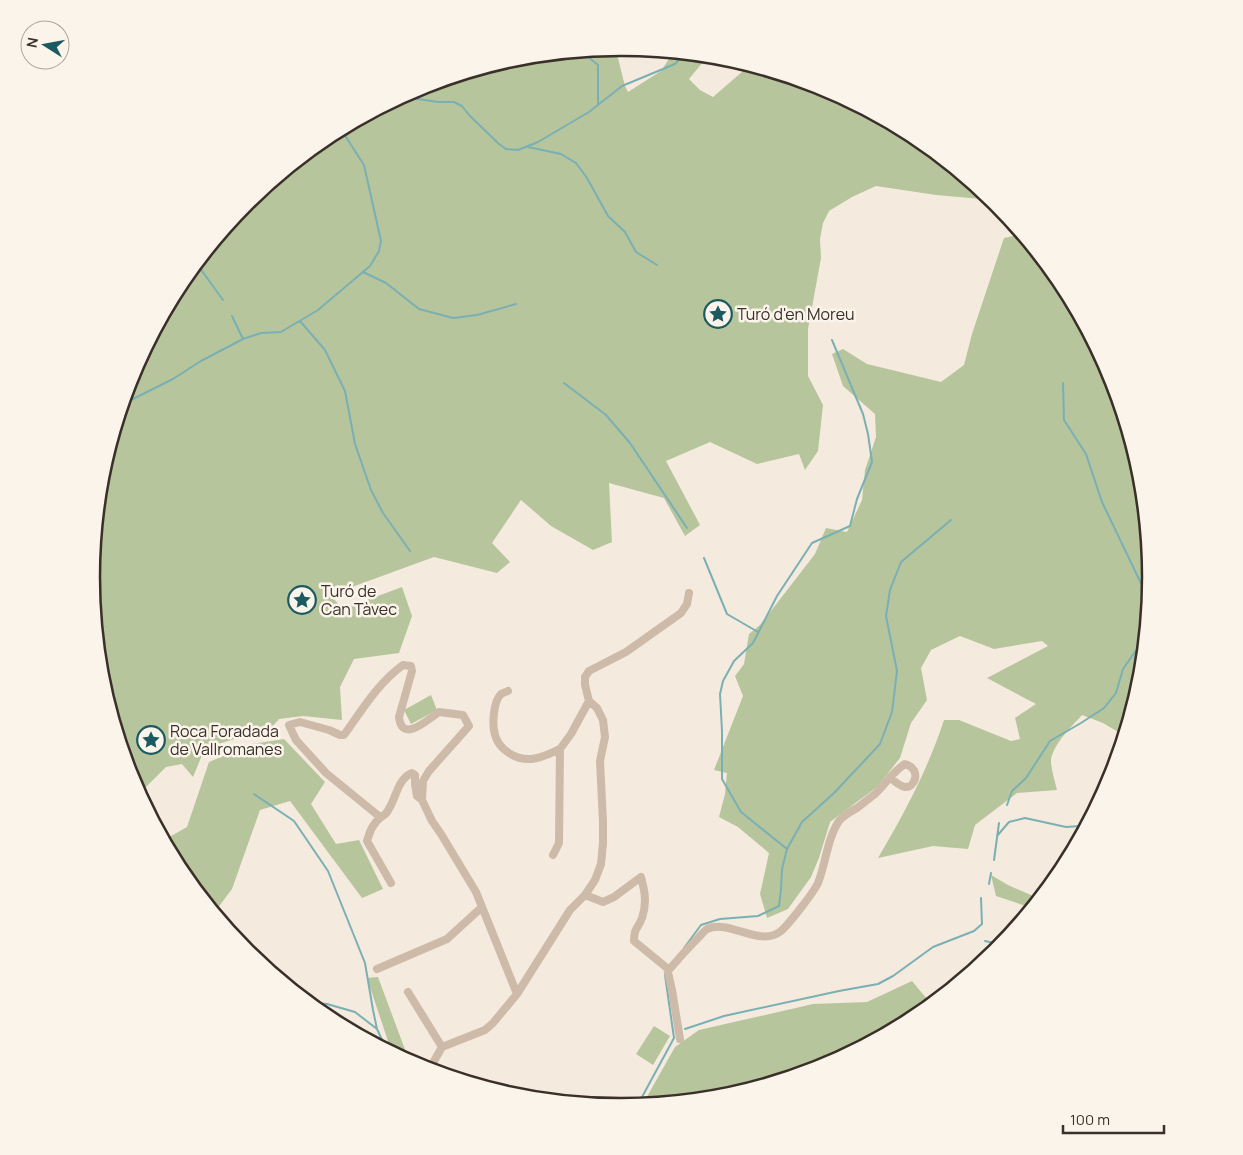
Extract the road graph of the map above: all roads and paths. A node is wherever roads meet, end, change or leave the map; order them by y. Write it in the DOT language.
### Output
graph roads {
  1 [pos="689,593"];
  2 [pos="508,691"];
  3 [pos="589,701"];
  4 [pos="560,749"];
  5 [pos="890,778"];
  6 [pos="422,800"];
  7 [pos="380,817"];
  8 [pos="553,855"];
  9 [pos="390,883"];
  10 [pos="585,895"];
  11 [pos="482,907"];
  12 [pos="377,969"];
  13 [pos="668,971"];
  14 [pos="408,992"];
  15 [pos="517,994"];
  16 [pos="680,1038"];
  17 [pos="442,1047"];
  18 [pos="433,1063"];
  1 -- 3 [label="street"];
  2 -- 4 [label="street"];
  3 -- 4 [label="street"];
  3 -- 10 [label="street"];
  4 -- 8 [label="street"];
  5 -- 13 [label="street"];
  6 -- 7 [label="street"];
  6 -- 7 [label="street"];
  6 -- 11 [label="street"];
  7 -- 9 [label="street"];
  10 -- 13 [label="street"];
  10 -- 15 [label="street"];
  11 -- 12 [label="street"];
  11 -- 15 [label="street"];
  13 -- 16 [label="street"];
  14 -- 17 [label="street"];
  15 -- 17 [label="street"];
  17 -- 18 [label="street"];
}
